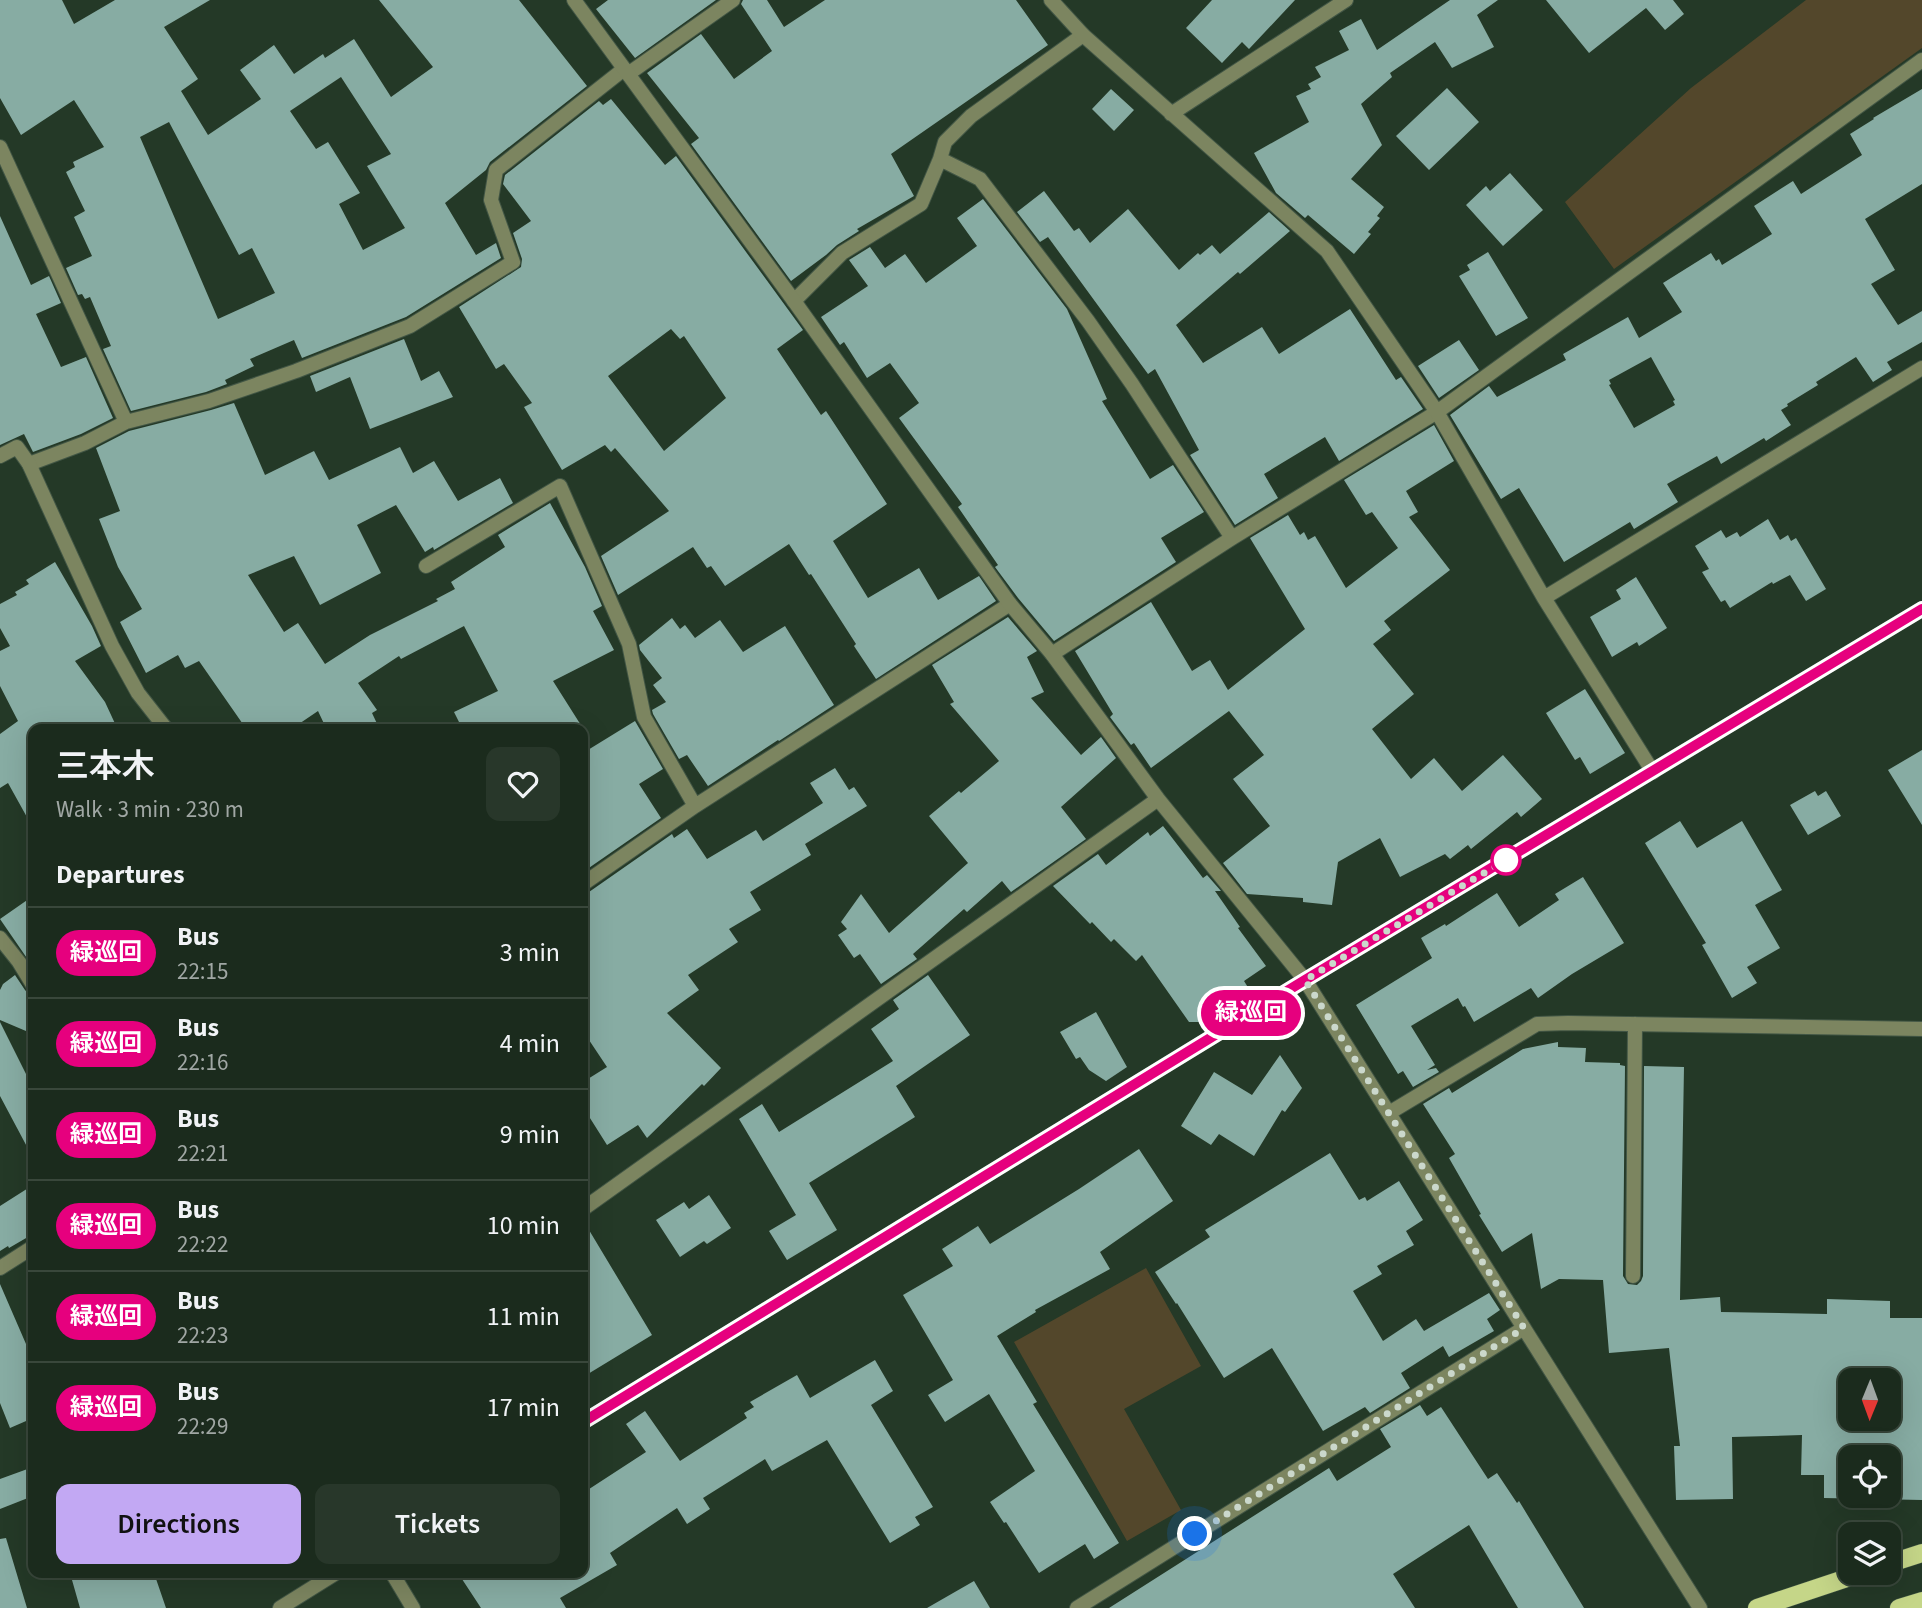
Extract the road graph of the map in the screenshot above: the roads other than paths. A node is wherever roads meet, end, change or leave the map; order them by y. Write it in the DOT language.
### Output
graph roads {
  1 [pos="574,0"];
  2 [pos="733,0"];
  3 [pos="1051,0"];
  4 [pos="1346,0"];
  5 [pos="1083,35"];
  6 [pos="1922,60"];
  7 [pos="626,72"];
  8 [pos="1171,114"];
  9 [pos="0,147"];
  10 [pos="940,159"];
  11 [pos="794,301"];
  12 [pos="1922,368"];
  13 [pos="1437,412"];
  14 [pos="126,422"];
  15 [pos="0,456"];
  16 [pos="29,464"];
  17 [pos="1231,538"];
  18 [pos="426,566"];
  19 [pos="1544,598"];
  20 [pos="1010,604"];
  21 [pos="1922,609"];
  22 [pos="1052,654"];
  23 [pos="162,724"];
  24 [pos="1653,772"];
  25 [pos="1158,799"];
  26 [pos="695,806"];
  27 [pos="588,881"];
  28 [pos="0,938"];
  29 [pos="28,977"];
  30 [pos="1305,980"];
  31 [pos="1634,1024"];
  32 [pos="1922,1029"];
  33 [pos="1389,1113"];
  34 [pos="588,1205"];
  35 [pos="28,1250"];
  36 [pos="0,1268"];
  37 [pos="1633,1276"];
  38 [pos="1524,1328"];
  39 [pos="588,1419"];
  40 [pos="1922,1553"];
  41 [pos="1901,1560"];
  42 [pos="328,1578"];
  43 [pos="395,1578"];
  44 [pos="1838,1581"];
  45 [pos="1922,1601"];
  46 [pos="281,1608"];
  47 [pos="413,1608"];
  48 [pos="1077,1608"];
  49 [pos="1700,1608"];
  50 [pos="1756,1608"];
  51 [pos="1899,1608"];
  1 -- 7 [label="street"];
  2 -- 7 [label="street"];
  3 -- 5 [label="street"];
  4 -- 8 [label="street"];
  5 -- 8 [label="street"];
  5 -- 10 [label="street"];
  6 -- 13 [label="street"];
  7 -- 11 [label="street"];
  7 -- 14 [label="street"];
  8 -- 13 [label="street"];
  9 -- 14 [label="street"];
  10 -- 11 [label="street"];
  10 -- 17 [label="street"];
  11 -- 20 [label="street"];
  12 -- 19 [label="street"];
  13 -- 17 [label="street"];
  13 -- 19 [label="street"];
  14 -- 16 [label="street"];
  15 -- 16 [label="street"];
  16 -- 23 [label="street"];
  17 -- 22 [label="street"];
  18 -- 26 [label="street"];
  19 -- 24 [label="street"];
  20 -- 22 [label="street"];
  20 -- 26 [label="street"];
  21 -- 24 [label="street"];
  22 -- 25 [label="street"];
  24 -- 30 [label="street"];
  25 -- 30 [label="street"];
  25 -- 34 [label="street"];
  26 -- 27 [label="street"];
  28 -- 29 [label="street"];
  30 -- 33 [label="street"];
  30 -- 39 [label="street"];
  31 -- 32 [label="street"];
  31 -- 33 [label="street"];
  31 -- 37 [label="street"];
  33 -- 38 [label="street"];
  35 -- 36 [label="street"];
  38 -- 48 [label="street"];
  38 -- 49 [label="street"];
  40 -- 41 [label="main road"];
  42 -- 46 [label="street"];
  43 -- 47 [label="street"];
  44 -- 50 [label="main road"];
  45 -- 51 [label="main road"];
}
